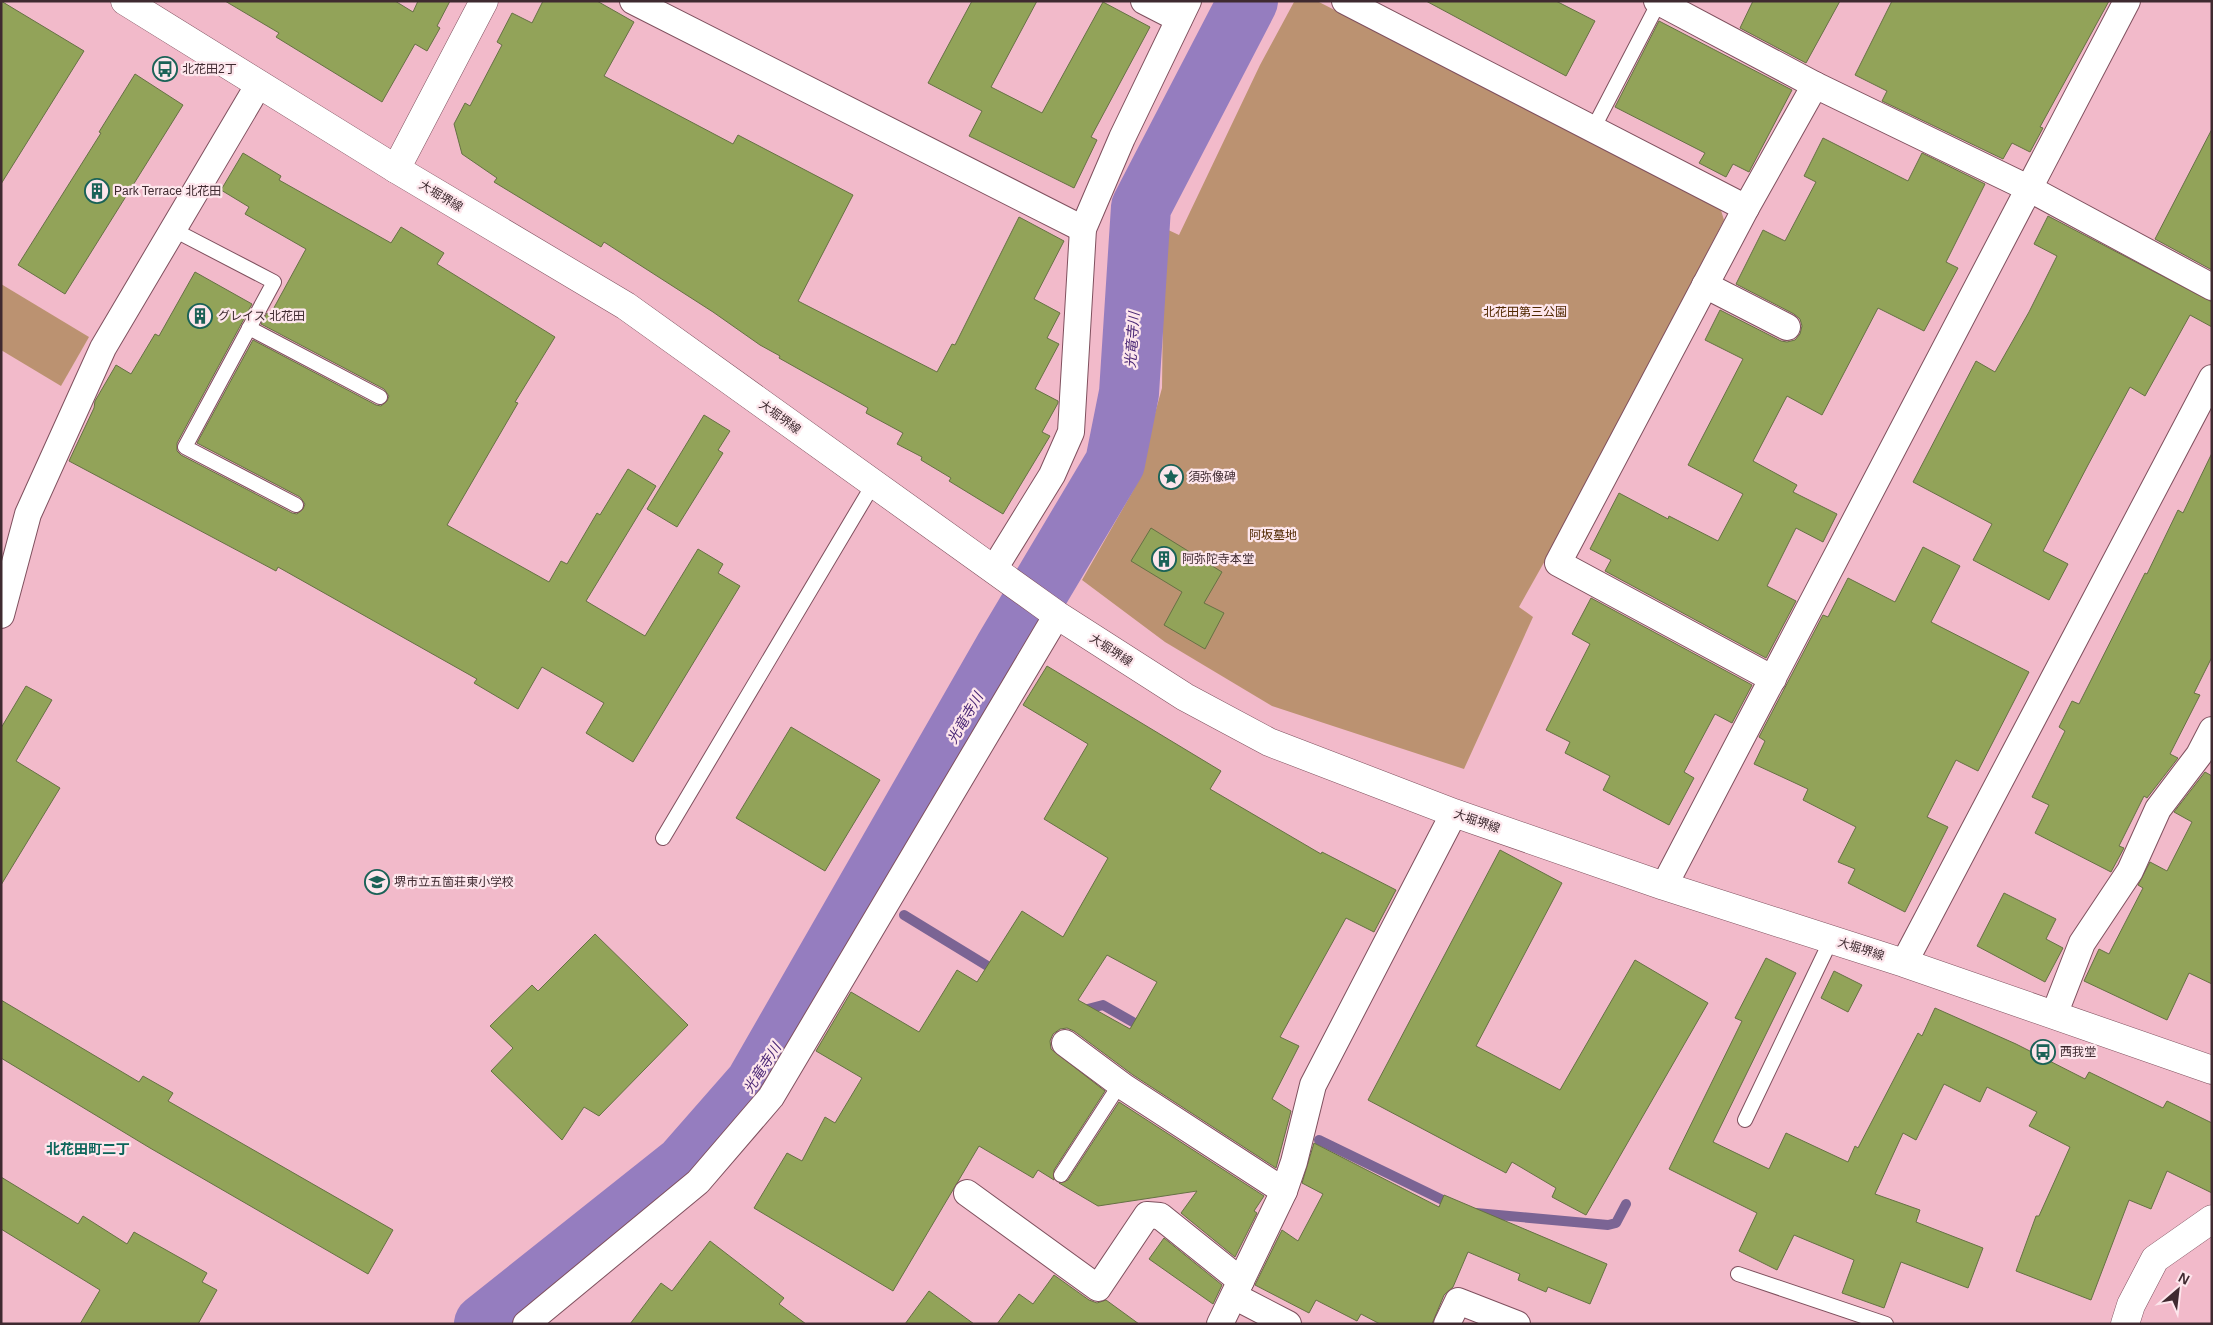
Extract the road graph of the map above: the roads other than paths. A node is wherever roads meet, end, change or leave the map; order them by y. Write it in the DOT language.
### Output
graph roads {
  1 [pos="125,1"];
  2 [pos="484,1"];
  3 [pos="633,1"];
  4 [pos="1144,1"];
  5 [pos="1345,1"];
  6 [pos="2127,1"];
  7 [pos="1658,2"];
  8 [pos="1183,10"];
  9 [pos="259,84"];
  10 [pos="1815,85"];
  11 [pos="1592,129"];
  12 [pos="396,169"];
  13 [pos="2030,189"];
  14 [pos="1746,208"];
  15 [pos="1082,229"];
  16 [pos="174,230"];
  17 [pos="1705,285"];
  18 [pos="2212,287"];
  19 [pos="1787,327"];
  20 [pos="249,328"];
  21 [pos="2210,384"];
  22 [pos="380,397"];
  23 [pos="874,484"];
  24 [pos="296,505"];
  25 [pos="994,569"];
  26 [pos="1053,612"];
  27 [pos="1,615"];
  28 [pos="1773,679"];
  29 [pos="2212,730"];
  30 [pos="1454,813"];
  31 [pos="663,838"];
  32 [pos="1664,886"];
  33 [pos="1831,940"];
  34 [pos="1904,963"];
  35 [pos="2054,1015"];
  36 [pos="1065,1043"];
  37 [pos="2212,1070"];
  38 [pos="1120,1084"];
  39 [pos="1745,1120"];
  40 [pos="1061,1174"];
  41 [pos="1284,1190"];
  42 [pos="967,1193"];
  43 [pos="2212,1219"];
  44 [pos="1738,1274"];
  45 [pos="1238,1288"];
  46 [pos="526,1324"];
  47 [pos="1220,1324"];
  48 [pos="1288,1324"];
  49 [pos="1447,1324"];
  50 [pos="1517,1324"];
  51 [pos="1886,1324"];
  52 [pos="2125,1324"];
  1 -- 9 [label="main road, 大堀堺線"];
  2 -- 12 [label="main road"];
  3 -- 15 [label="street"];
  4 -- 8 [label="street"];
  5 -- 11 [label="street"];
  6 -- 13 [label="street"];
  7 -- 10 [label="street"];
  7 -- 11 [label="lane"];
  8 -- 15 [label="street"];
  9 -- 12 [label="main road, 大堀堺線"];
  9 -- 16 [label="street"];
  10 -- 13 [label="street"];
  10 -- 14 [label="street"];
  11 -- 14 [label="street"];
  12 -- 23 [label="main road, 大堀堺線"];
  13 -- 18 [label="street"];
  13 -- 28 [label="street"];
  14 -- 17 [label="street"];
  15 -- 25 [label="street"];
  16 -- 20 [label="lane"];
  16 -- 27 [label="street"];
  17 -- 19 [label="street"];
  17 -- 28 [label="street"];
  20 -- 22 [label="lane"];
  20 -- 24 [label="lane"];
  21 -- 34 [label="street"];
  23 -- 25 [label="main road, 大堀堺線"];
  23 -- 31 [label="lane"];
  25 -- 26 [label="main road, 大堀堺線"];
  26 -- 30 [label="main road, 大堀堺線"];
  26 -- 46 [label="street"];
  28 -- 32 [label="street"];
  29 -- 35 [label="street"];
  30 -- 32 [label="main road, 大堀堺線"];
  30 -- 41 [label="street"];
  32 -- 33 [label="main road, 大堀堺線"];
  33 -- 34 [label="main road, 大堀堺線"];
  33 -- 39 [label="lane"];
  34 -- 35 [label="main road, 大堀堺線"];
  35 -- 37 [label="main road, 大堀堺線"];
  36 -- 38 [label="street"];
  38 -- 40 [label="lane"];
  38 -- 41 [label="street"];
  41 -- 45 [label="street"];
  42 -- 45 [label="street"];
  43 -- 52 [label="main road"];
  44 -- 51 [label="lane"];
  45 -- 47 [label="street"];
  45 -- 48 [label="street"];
  49 -- 50 [label="street"];
}
